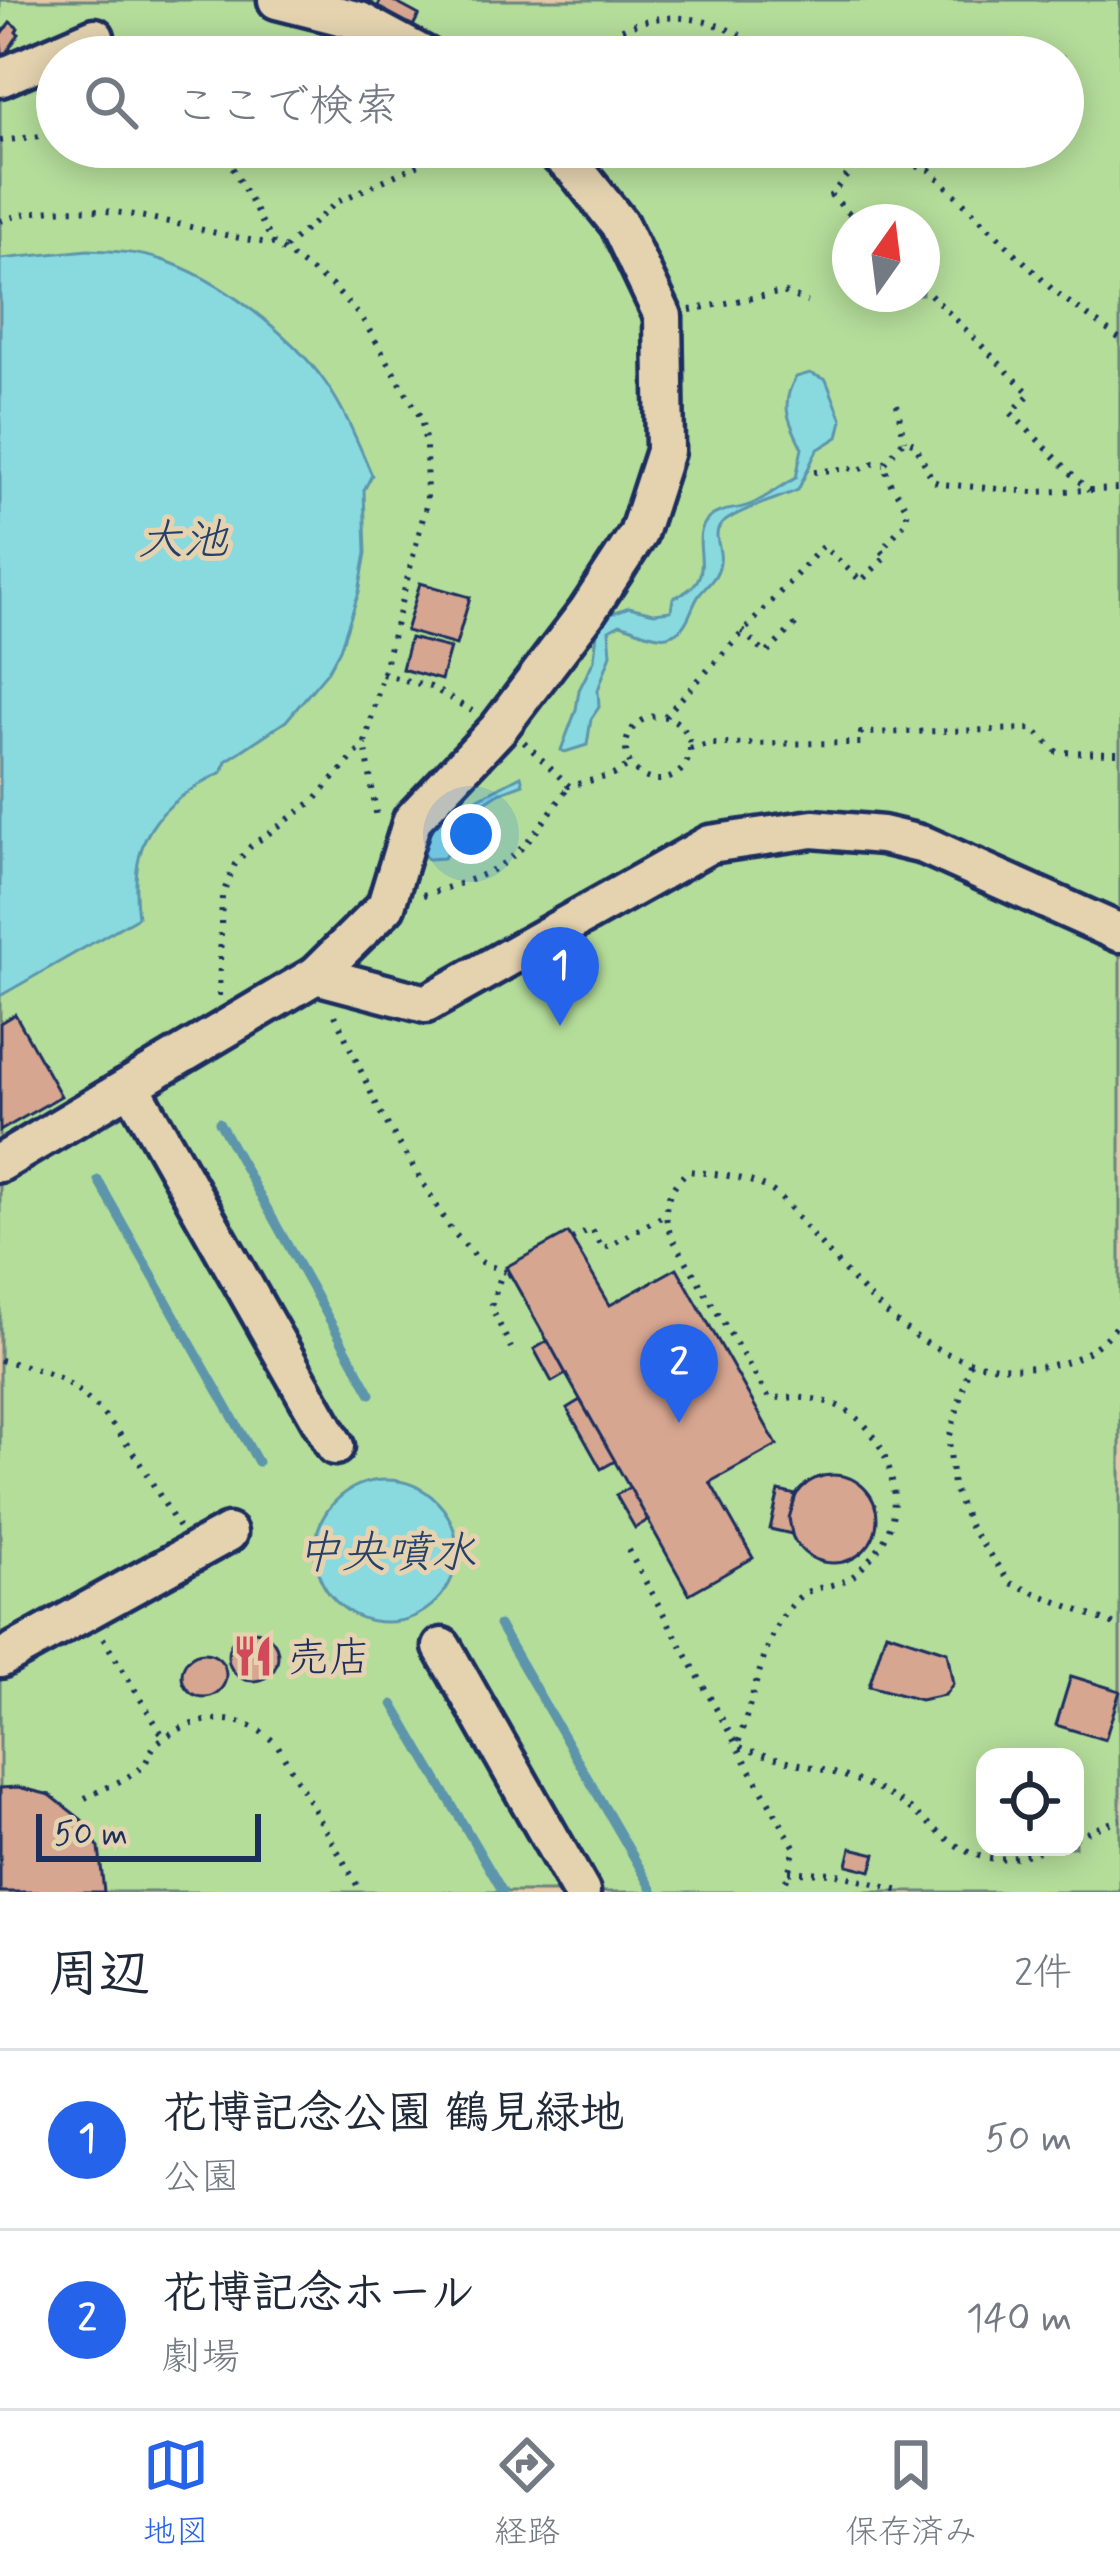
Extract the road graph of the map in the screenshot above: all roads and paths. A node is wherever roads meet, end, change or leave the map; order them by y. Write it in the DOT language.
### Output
graph roads {
  1 [pos="277,0"];
  2 [pos="388,36"];
  3 [pos="608,36"];
  4 [pos="739,36"];
  5 [pos="36,62"];
  6 [pos="0,78"];
  7 [pos="36,137"];
  8 [pos="0,141"];
  9 [pos="233,168"];
  10 [pos="411,168"];
  11 [pos="573,168"];
  12 [pos="850,168"];
  13 [pos="923,168"];
  14 [pos="841,204"];
  15 [pos="0,221"];
  16 [pos="274,244"];
  17 [pos="284,249"];
  18 [pos="807,302"];
  19 [pos="940,304"];
  20 [pos="663,316"];
  21 [pos="1120,339"];
  22 [pos="897,404"];
  23 [pos="904,440"];
  24 [pos="884,464"];
  25 [pos="814,472"];
  26 [pos="1120,489"];
  27 [pos="1088,491"];
  28 [pos="797,623"];
  29 [pos="742,631"];
  30 [pos="382,674"];
  31 [pos="664,716"];
  32 [pos="498,729"];
  33 [pos="365,743"];
  34 [pos="690,749"];
  35 [pos="1120,753"];
  36 [pos="630,765"];
  37 [pos="569,786"];
  38 [pos="379,832"];
  39 [pos="386,907"];
  40 [pos="1120,933"];
  41 [pos="316,975"];
  42 [pos="217,1034"];
  43 [pos="131,1086"];
  44 [pos="0,1163"];
  45 [pos="663,1216"];
  46 [pos="572,1239"];
  47 [pos="1120,1321"];
  48 [pos="511,1348"];
  49 [pos="0,1360"];
  50 [pos="970,1363"];
  51 [pos="335,1446"];
  52 [pos="228,1533"];
  53 [pos="628,1550"];
  54 [pos="194,1551"];
  55 [pos="85,1610"];
  56 [pos="1120,1627"];
  57 [pos="442,1647"];
  58 [pos="0,1659"];
  59 [pos="165,1739"];
  60 [pos="737,1746"];
  61 [pos="85,1798"];
  62 [pos="1120,1820"];
  63 [pos="1084,1834"];
  64 [pos="976,1856"];
  65 [pos="976,1856"];
  66 [pos="1028,1856"];
  67 [pos="789,1872"];
  68 [pos="361,1892"];
  69 [pos="581,1892"];
  70 [pos="783,1892"];
  71 [pos="904,1892"];
  1 -- 2 [label="street"];
  3 -- 4 [label="path"];
  5 -- 6 [label="street"];
  7 -- 8 [label="path"];
  9 -- 16 [label="path"];
  10 -- 17 [label="path"];
  11 -- 20 [label="street"];
  12 -- 14 [label="path"];
  13 -- 21 [label="path"];
  15 -- 16 [label="path"];
  16 -- 17 [label="path"];
  17 -- 30 [label="path"];
  18 -- 20 [label="path"];
  19 -- 27 [label="path"];
  20 -- 32 [label="street"];
  22 -- 23 [label="path"];
  23 -- 24 [label="path"];
  23 -- 27 [label="path"];
  24 -- 25 [label="path"];
  24 -- 29 [label="path"];
  26 -- 27 [label="path"];
  28 -- 29 [label="path"];
  29 -- 31 [label="path"];
  30 -- 32 [label="path"];
  30 -- 33 [label="path"];
  31 -- 34 [label="path"];
  31 -- 36 [label="path"];
  32 -- 37 [label="path"];
  32 -- 39 [label="street"];
  33 -- 38 [label="path"];
  33 -- 42 [label="path"];
  34 -- 35 [label="path"];
  34 -- 36 [label="path"];
  36 -- 37 [label="path"];
  37 -- 39 [label="path"];
  39 -- 41 [label="street"];
  40 -- 41 [label="street"];
  41 -- 42 [label="street"];
  41 -- 48 [label="path"];
  42 -- 43 [label="street"];
  43 -- 44 [label="street"];
  43 -- 51 [label="street"];
  45 -- 46 [label="path"];
  45 -- 50 [label="path"];
  45 -- 60 [label="path"];
  47 -- 50 [label="path"];
  49 -- 54 [label="path"];
  50 -- 56 [label="path"];
  52 -- 54 [label="street"];
  53 -- 60 [label="path"];
  54 -- 55 [label="street"];
  55 -- 58 [label="street"];
  55 -- 59 [label="path"];
  57 -- 69 [label="street"];
  59 -- 61 [label="path"];
  59 -- 68 [label="path"];
  60 -- 65 [label="path"];
  60 -- 67 [label="path"];
  62 -- 63 [label="path"];
  64 -- 66 [label="path"];
  67 -- 70 [label="path"];
  67 -- 71 [label="path"];
}
